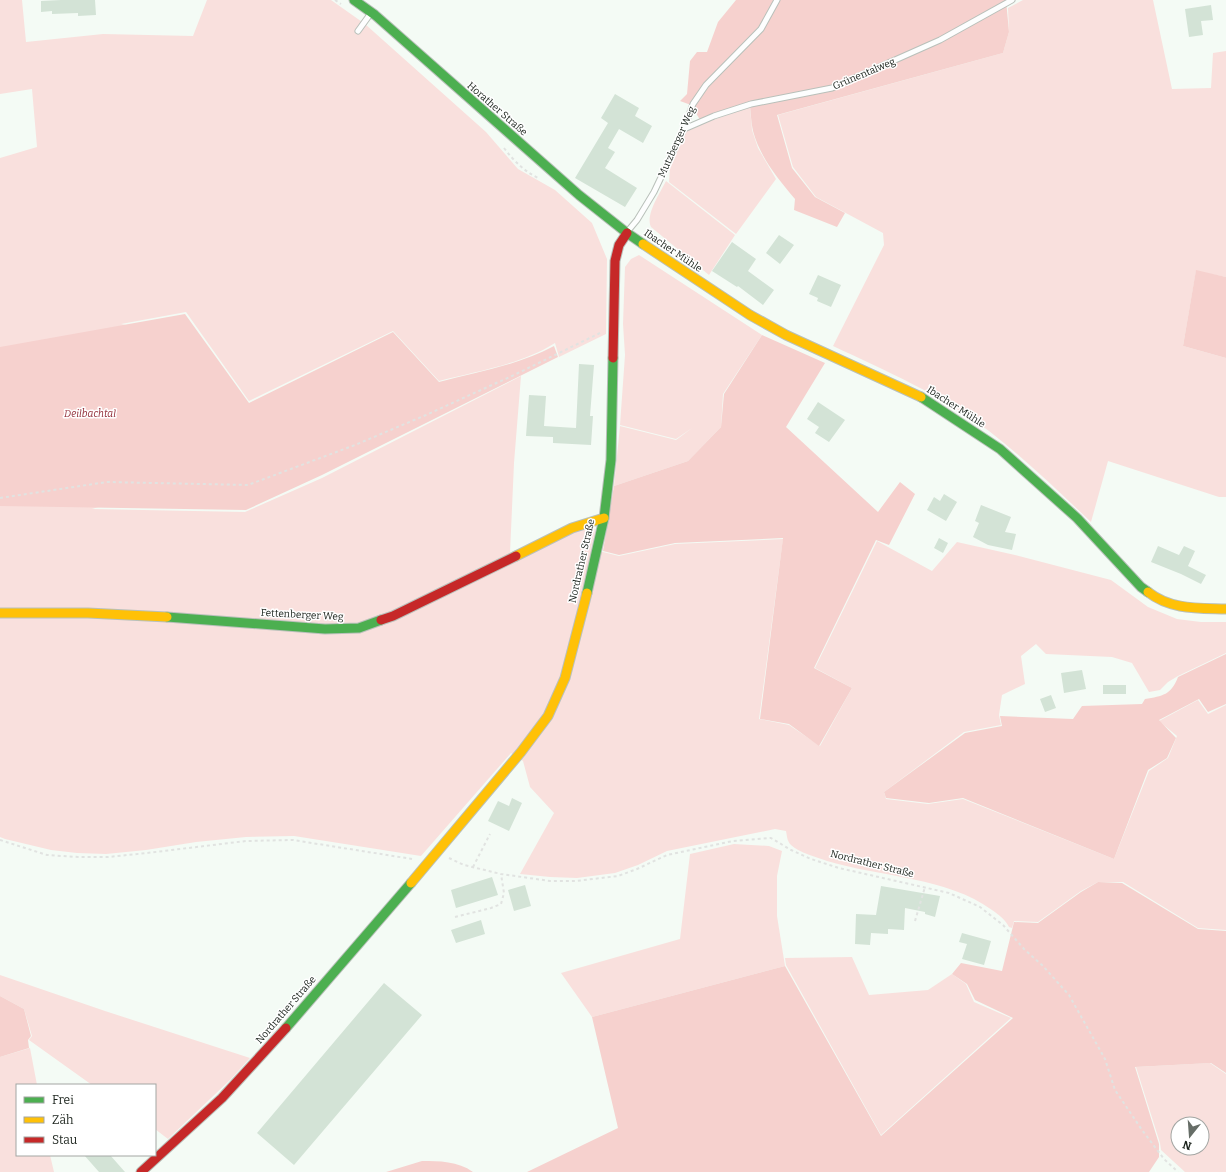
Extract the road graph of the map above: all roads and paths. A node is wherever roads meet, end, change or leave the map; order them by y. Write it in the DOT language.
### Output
graph roads {
  1 [pos="354,0"];
  2 [pos="777,0"];
  3 [pos="1012,0"];
  4 [pos="372,13"];
  5 [pos="358,31"];
  6 [pos="684,129"];
  7 [pos="627,233"];
  8 [pos="614,326"];
  9 [pos="0,498"];
  10 [pos="604,518"];
  11 [pos="1226,609"];
  12 [pos="0,613"];
  13 [pos="490,834"];
  14 [pos="0,840"];
  15 [pos="437,852"];
  16 [pos="427,863"];
  17 [pos="473,867"];
  18 [pos="501,874"];
  19 [pos="925,888"];
  20 [pos="455,917"];
  21 [pos="915,921"];
  22 [pos="141,1172"];
  23 [pos="1178,1172"];
  1 -- 4 [label="main road, Horather Straße"];
  2 -- 6 [label="lane, Mutzberger Weg"];
  3 -- 6 [label="lane, Grünentalweg"];
  4 -- 5 [label="lane"];
  4 -- 7 [label="main road, Horather Straße"];
  6 -- 7 [label="lane, Mutzberger Weg"];
  7 -- 8 [label="main road, Nordrather Straße"];
  7 -- 11 [label="main road, Ibacher Mühle"];
  8 -- 9 [label="path"];
  8 -- 10 [label="main road, Nordrather Straße"];
  10 -- 12 [label="main road, Fettenberger Weg"];
  10 -- 15 [label="main road, Nordrather Straße"];
  13 -- 17 [label="path"];
  14 -- 16 [label="path"];
  15 -- 16 [label="main road, Nordrather Straße"];
  15 -- 17 [label="path, Nordrather Straße"];
  16 -- 22 [label="main road, Nordrather Straße"];
  17 -- 18 [label="path, Nordrather Straße"];
  18 -- 19 [label="path, Nordrather Straße"];
  18 -- 20 [label="path"];
  19 -- 21 [label="path"];
  19 -- 23 [label="path, Nordrather Straße"];
}
